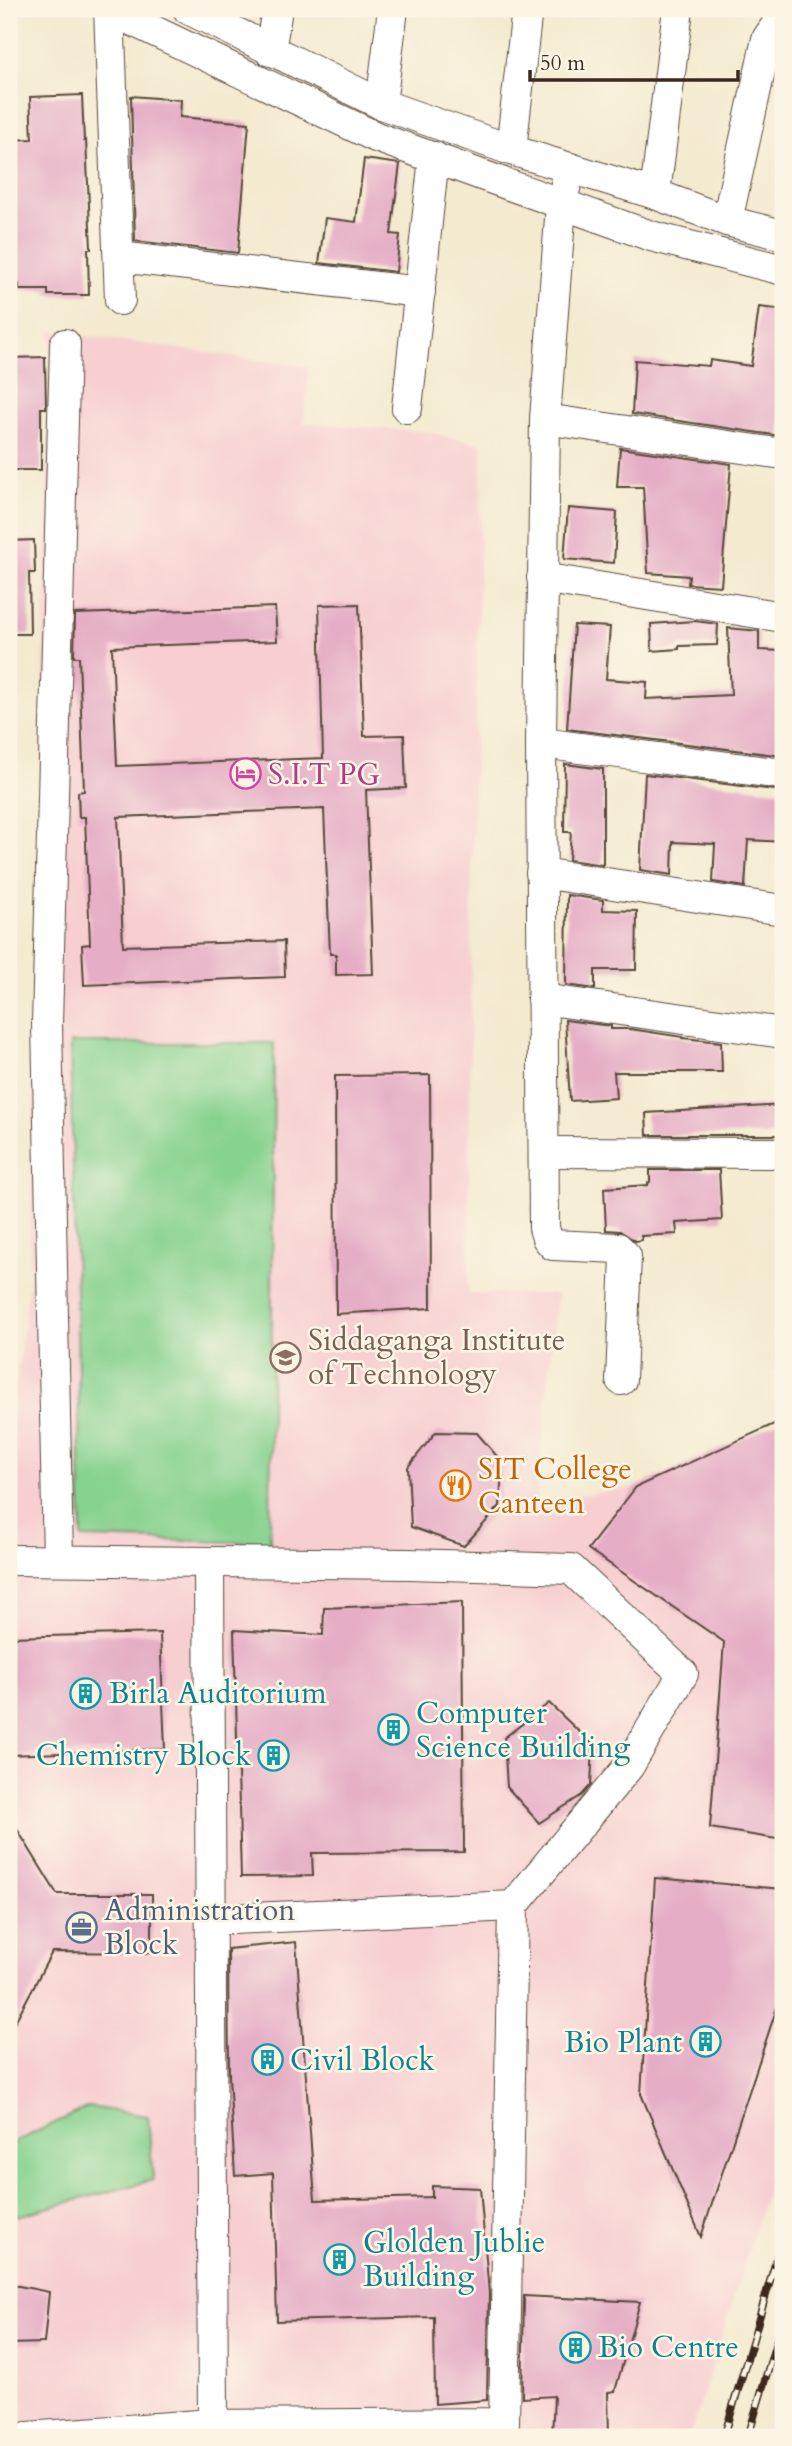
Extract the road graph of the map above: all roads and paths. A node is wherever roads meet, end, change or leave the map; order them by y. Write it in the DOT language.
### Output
graph roads {
  1 [pos="108,9"];
  2 [pos="190,9"];
  3 [pos="277,9"];
  4 [pos="393,9"];
  5 [pos="527,9"];
  6 [pos="678,9"];
  7 [pos="783,23"];
  8 [pos="178,40"];
  9 [pos="270,51"];
  10 [pos="381,104"];
  11 [pos="512,150"];
  12 [pos="434,157"];
  13 [pos="570,168"];
  14 [pos="655,194"];
  15 [pos="561,205"];
  16 [pos="727,221"];
  17 [pos="783,235"];
  18 [pos="119,257"];
  19 [pos="783,270"];
  20 [pos="420,292"];
  21 [pos="120,300"];
  22 [pos="65,344"];
  23 [pos="407,408"];
  24 [pos="545,419"];
  25 [pos="783,454"];
  26 [pos="542,578"];
  27 [pos="783,617"];
  28 [pos="541,743"];
  29 [pos="783,774"];
  30 [pos="541,873"];
  31 [pos="783,910"];
  32 [pos="542,999"];
  33 [pos="783,1033"];
  34 [pos="544,1152"];
  35 [pos="783,1153"];
  36 [pos="621,1380"];
  37 [pos="9,1560"];
  38 [pos="58,1560"];
  39 [pos="209,1562"];
  40 [pos="513,1906"];
  41 [pos="211,1920"];
  42 [pos="202,2425"];
  43 [pos="367,2430"];
  44 [pos="27,2437"];
  1 -- 8 [label="street"];
  1 -- 18 [label="street"];
  2 -- 8 [label="street"];
  2 -- 9 [label="street"];
  3 -- 9 [label="street"];
  4 -- 10 [label="street"];
  5 -- 11 [label="street"];
  6 -- 14 [label="street"];
  7 -- 16 [label="street"];
  8 -- 12 [label="street"];
  9 -- 10 [label="street"];
  10 -- 11 [label="street"];
  11 -- 13 [label="street"];
  12 -- 15 [label="street"];
  12 -- 20 [label="street"];
  13 -- 14 [label="street"];
  13 -- 15 [label="street"];
  14 -- 16 [label="street"];
  15 -- 19 [label="street"];
  15 -- 24 [label="street"];
  16 -- 17 [label="street"];
  18 -- 20 [label="street"];
  18 -- 21 [label="street"];
  20 -- 23 [label="street"];
  22 -- 38 [label="street"];
  24 -- 25 [label="street"];
  24 -- 26 [label="street"];
  26 -- 27 [label="street"];
  26 -- 28 [label="street"];
  28 -- 29 [label="street"];
  28 -- 30 [label="street"];
  30 -- 31 [label="street"];
  30 -- 32 [label="street"];
  32 -- 33 [label="street"];
  32 -- 34 [label="street"];
  34 -- 35 [label="street"];
  34 -- 36 [label="street"];
  37 -- 38 [label="street"];
  38 -- 39 [label="street"];
  39 -- 40 [label="street"];
  39 -- 41 [label="street"];
  40 -- 41 [label="street"];
  40 -- 43 [label="street"];
  41 -- 42 [label="street"];
  42 -- 43 [label="street"];
  42 -- 44 [label="street"];
}
